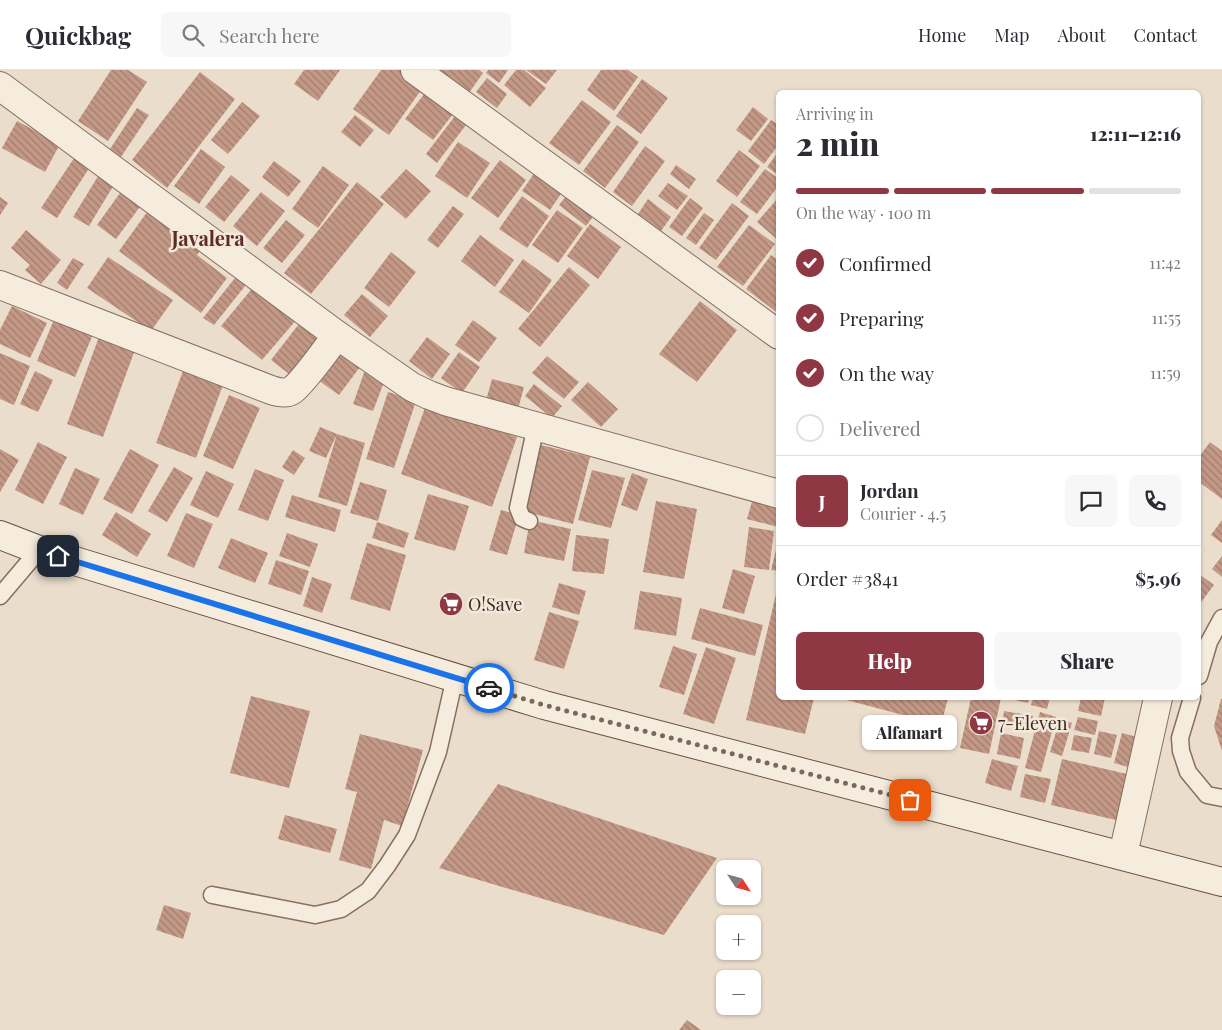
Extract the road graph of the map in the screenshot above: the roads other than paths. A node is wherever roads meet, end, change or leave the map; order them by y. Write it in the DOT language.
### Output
graph roads {
  1 [pos="415,70"];
  2 [pos="0,86"];
  3 [pos="0,285"];
  4 [pos="776,333"];
  5 [pos="337,335"];
  6 [pos="536,426"];
  7 [pos="776,493"];
  8 [pos="529,521"];
  9 [pos="0,535"];
  10 [pos="39,550"];
  11 [pos="0,596"];
  12 [pos="1222,618"];
  13 [pos="1201,669"];
  14 [pos="455,678"];
  15 [pos="1158,700"];
  16 [pos="1191,700"];
  17 [pos="1214,797"];
  18 [pos="1123,855"];
  19 [pos="1222,882"];
  20 [pos="212,895"];
  1 -- 4 [label="street"];
  2 -- 5 [label="street"];
  3 -- 5 [label="street"];
  5 -- 6 [label="street"];
  6 -- 7 [label="street"];
  6 -- 8 [label="lane"];
  9 -- 10 [label="street"];
  10 -- 11 [label="lane"];
  10 -- 14 [label="street"];
  12 -- 13 [label="lane"];
  14 -- 18 [label="street"];
  14 -- 20 [label="lane"];
  15 -- 18 [label="street"];
  16 -- 17 [label="lane"];
  18 -- 19 [label="street"];
}
